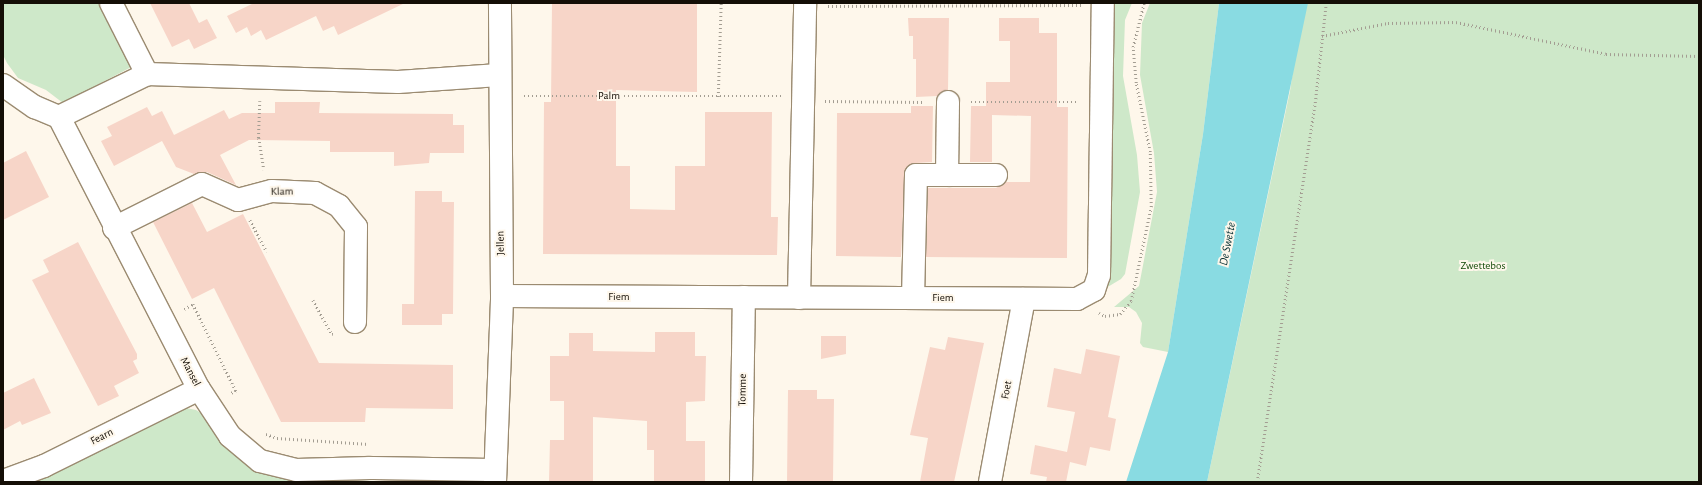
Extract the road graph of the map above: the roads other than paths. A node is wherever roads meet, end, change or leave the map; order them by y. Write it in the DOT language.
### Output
graph roads {
  1 [pos="111,3"];
  2 [pos="500,3"];
  3 [pos="813,4"];
  4 [pos="1103,4"];
  5 [pos="147,74"];
  6 [pos="499,85"];
  7 [pos="6,92"];
  8 [pos="948,102"];
  9 [pos="59,117"];
  10 [pos="947,175"];
  11 [pos="996,175"];
  12 [pos="114,228"];
  13 [pos="502,296"];
  14 [pos="744,298"];
  15 [pos="799,298"];
  16 [pos="913,298"];
  17 [pos="1024,299"];
  18 [pos="355,322"];
  19 [pos="198,389"];
  20 [pos="495,476"];
  21 [pos="3,481"];
  22 [pos="741,482"];
  23 [pos="990,482"];
  1 -- 5 [label="street"];
  2 -- 6 [label="street, Jellen"];
  3 -- 15 [label="street"];
  4 -- 17 [label="street, Fiem"];
  5 -- 6 [label="street"];
  5 -- 9 [label="street"];
  6 -- 13 [label="street, Jellen"];
  7 -- 9 [label="street"];
  8 -- 10 [label="street"];
  9 -- 12 [label="street, Mansel"];
  10 -- 11 [label="street"];
  10 -- 16 [label="street"];
  12 -- 18 [label="street, Klam"];
  12 -- 19 [label="street, Mansel"];
  13 -- 14 [label="street, Fiem"];
  13 -- 20 [label="street, Jellen"];
  14 -- 15 [label="street, Fiem"];
  14 -- 22 [label="street, Tomme"];
  15 -- 16 [label="street, Fiem"];
  16 -- 17 [label="street, Fiem"];
  17 -- 23 [label="street, Foet"];
  19 -- 20 [label="street, Mansel"];
  19 -- 21 [label="street, Fearn"];
}
